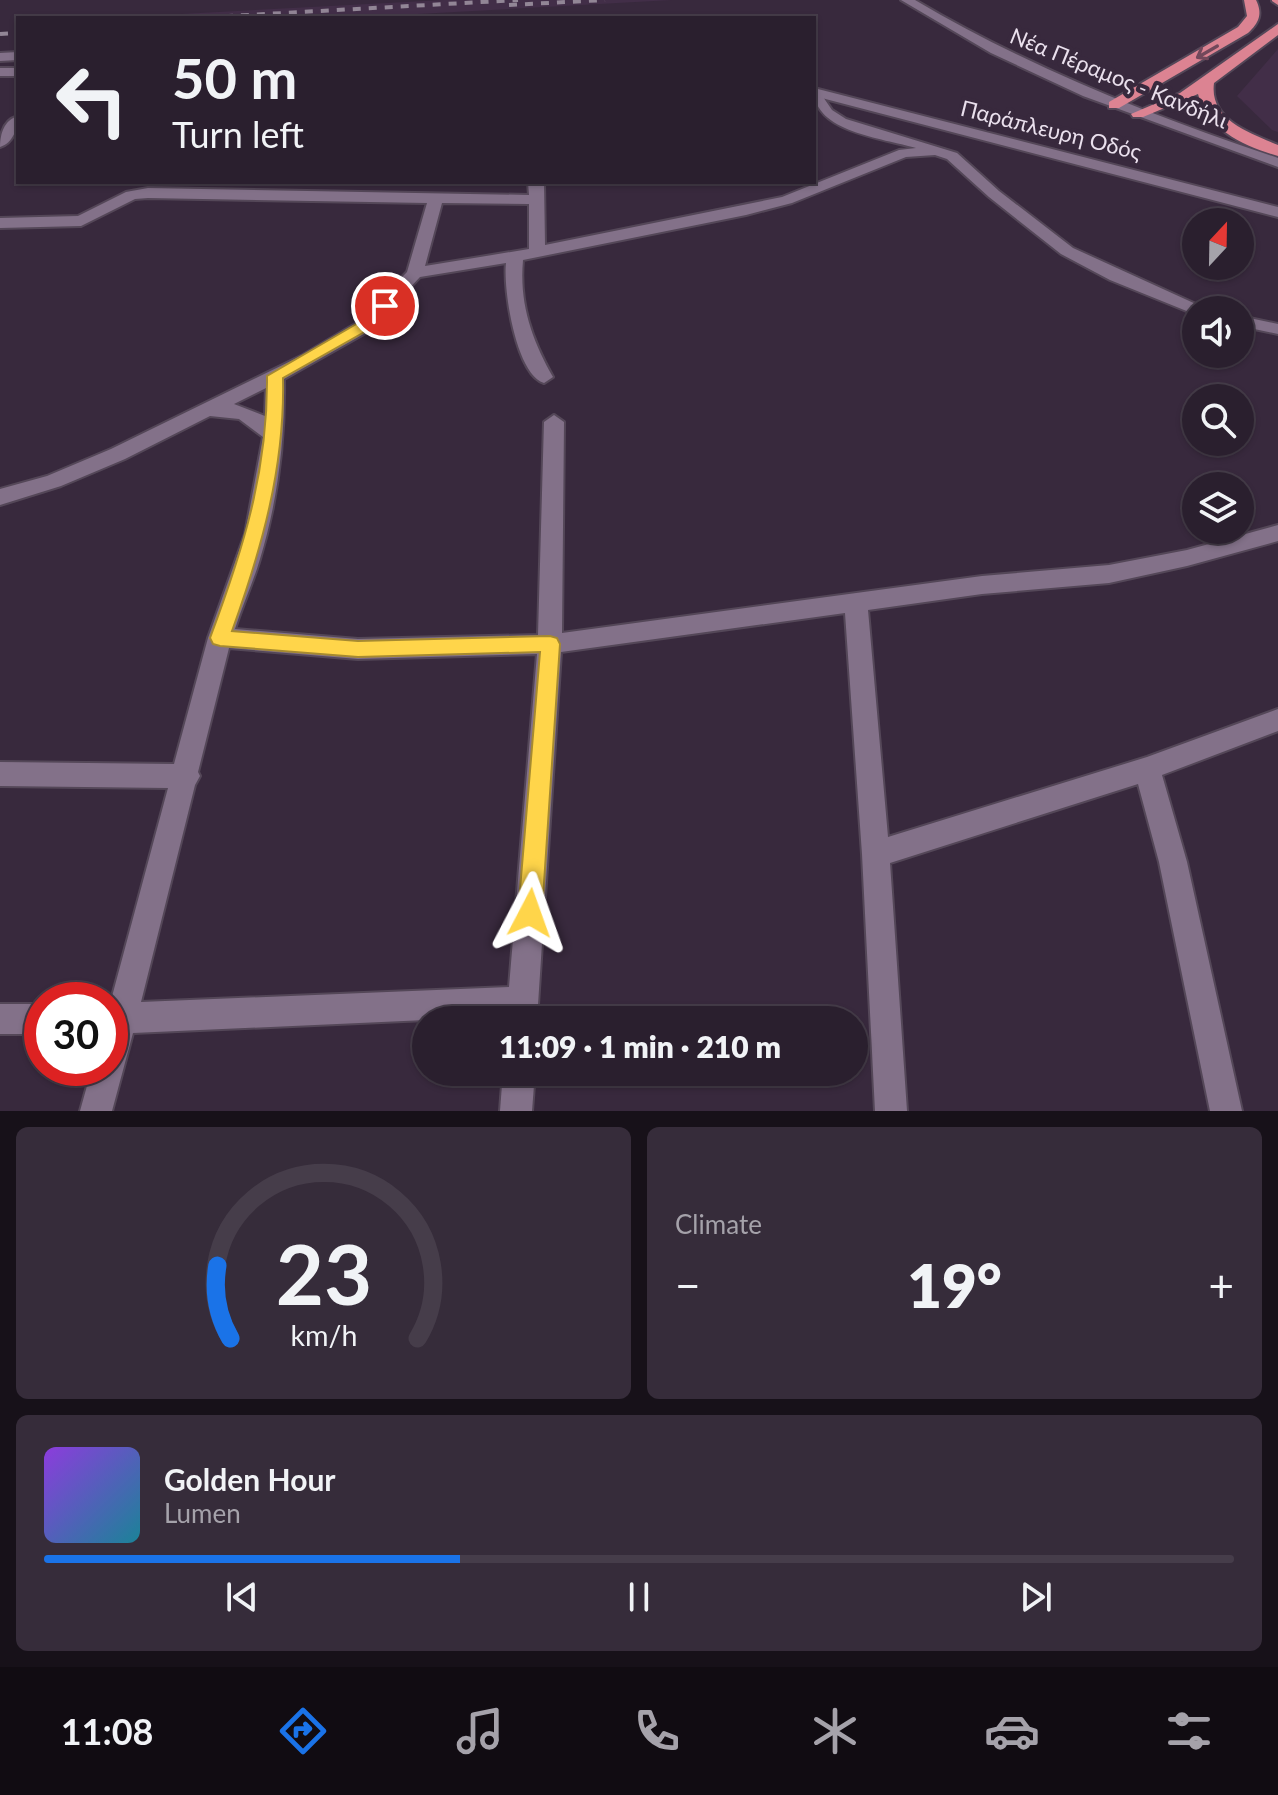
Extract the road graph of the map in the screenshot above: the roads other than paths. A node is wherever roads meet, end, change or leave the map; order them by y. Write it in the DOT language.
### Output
graph roads {
  1 [pos="907,0"];
  2 [pos="1250,0"];
  3 [pos="1278,28"];
  4 [pos="1207,79"];
  5 [pos="816,94"];
  6 [pos="816,96"];
  7 [pos="1114,105"];
  8 [pos="1138,114"];
  9 [pos="16,122"];
  10 [pos="0,143"];
  11 [pos="936,151"];
  12 [pos="1278,151"];
  13 [pos="1278,163"];
  14 [pos="536,184"];
  15 [pos="299,188"];
  16 [pos="436,197"];
  17 [pos="535,200"];
  18 [pos="1278,212"];
  19 [pos="0,223"];
  20 [pos="537,251"];
  21 [pos="515,257"];
  22 [pos="415,273"];
  23 [pos="1182,303"];
  24 [pos="1254,324"];
  25 [pos="1278,329"];
  26 [pos="275,376"];
  27 [pos="544,377"];
  28 [pos="210,410"];
  29 [pos="554,422"];
  30 [pos="273,436"];
  31 [pos="0,497"];
  32 [pos="1278,533"];
  33 [pos="856,603"];
  34 [pos="220,638"];
  35 [pos="550,644"];
  36 [pos="1278,720"];
  37 [pos="1147,769"];
  38 [pos="0,774"];
  39 [pos="187,776"];
  40 [pos="876,854"];
  41 [pos="127,982"];
  42 [pos="523,1006"];
  43 [pos="412,1013"];
  44 [pos="0,1019"];
  45 [pos="24,1019"];
  46 [pos="128,1019"];
  47 [pos="103,1086"];
  48 [pos="518,1086"];
  49 [pos="96,1111"];
  50 [pos="516,1111"];
  51 [pos="891,1111"];
  52 [pos="1226,1111"];
  1 -- 7 [label="street, Νέα Πέραμος - Κανδήλι"];
  2 -- 7 [label="highway, one-way"];
  3 -- 4 [label="highway"];
  4 -- 8 [label="highway"];
  4 -- 12 [label="highway"];
  5 -- 18 [label="street, Παράπλευρη Οδός"];
  6 -- 11 [label="street"];
  7 -- 8 [label="street, Νέα Πέραμος - Κανδήλι"];
  8 -- 13 [label="street, Νέα Πέραμος - Κανδήλι"];
  9 -- 10 [label="street"];
  11 -- 20 [label="street"];
  11 -- 23 [label="street"];
  14 -- 17 [label="street"];
  15 -- 16 [label="street"];
  15 -- 19 [label="street"];
  16 -- 17 [label="street"];
  16 -- 22 [label="street"];
  17 -- 20 [label="street"];
  20 -- 21 [label="street"];
  21 -- 22 [label="street"];
  21 -- 27 [label="street"];
  22 -- 26 [label="street"];
  24 -- 25 [label="street"];
  26 -- 28 [label="street"];
  26 -- 30 [label="street"];
  28 -- 30 [label="street"];
  28 -- 31 [label="street"];
  29 -- 35 [label="street"];
  30 -- 34 [label="street"];
  32 -- 33 [label="street"];
  33 -- 35 [label="street"];
  33 -- 40 [label="street"];
  34 -- 35 [label="street"];
  34 -- 39 [label="street"];
  35 -- 42 [label="street"];
  36 -- 37 [label="street"];
  37 -- 40 [label="street"];
  37 -- 52 [label="street"];
  38 -- 39 [label="street"];
  39 -- 41 [label="street"];
  40 -- 51 [label="street"];
  43 -- 46 [label="street"];
  44 -- 45 [label="street"];
  47 -- 49 [label="street"];
  48 -- 50 [label="street"];
}
